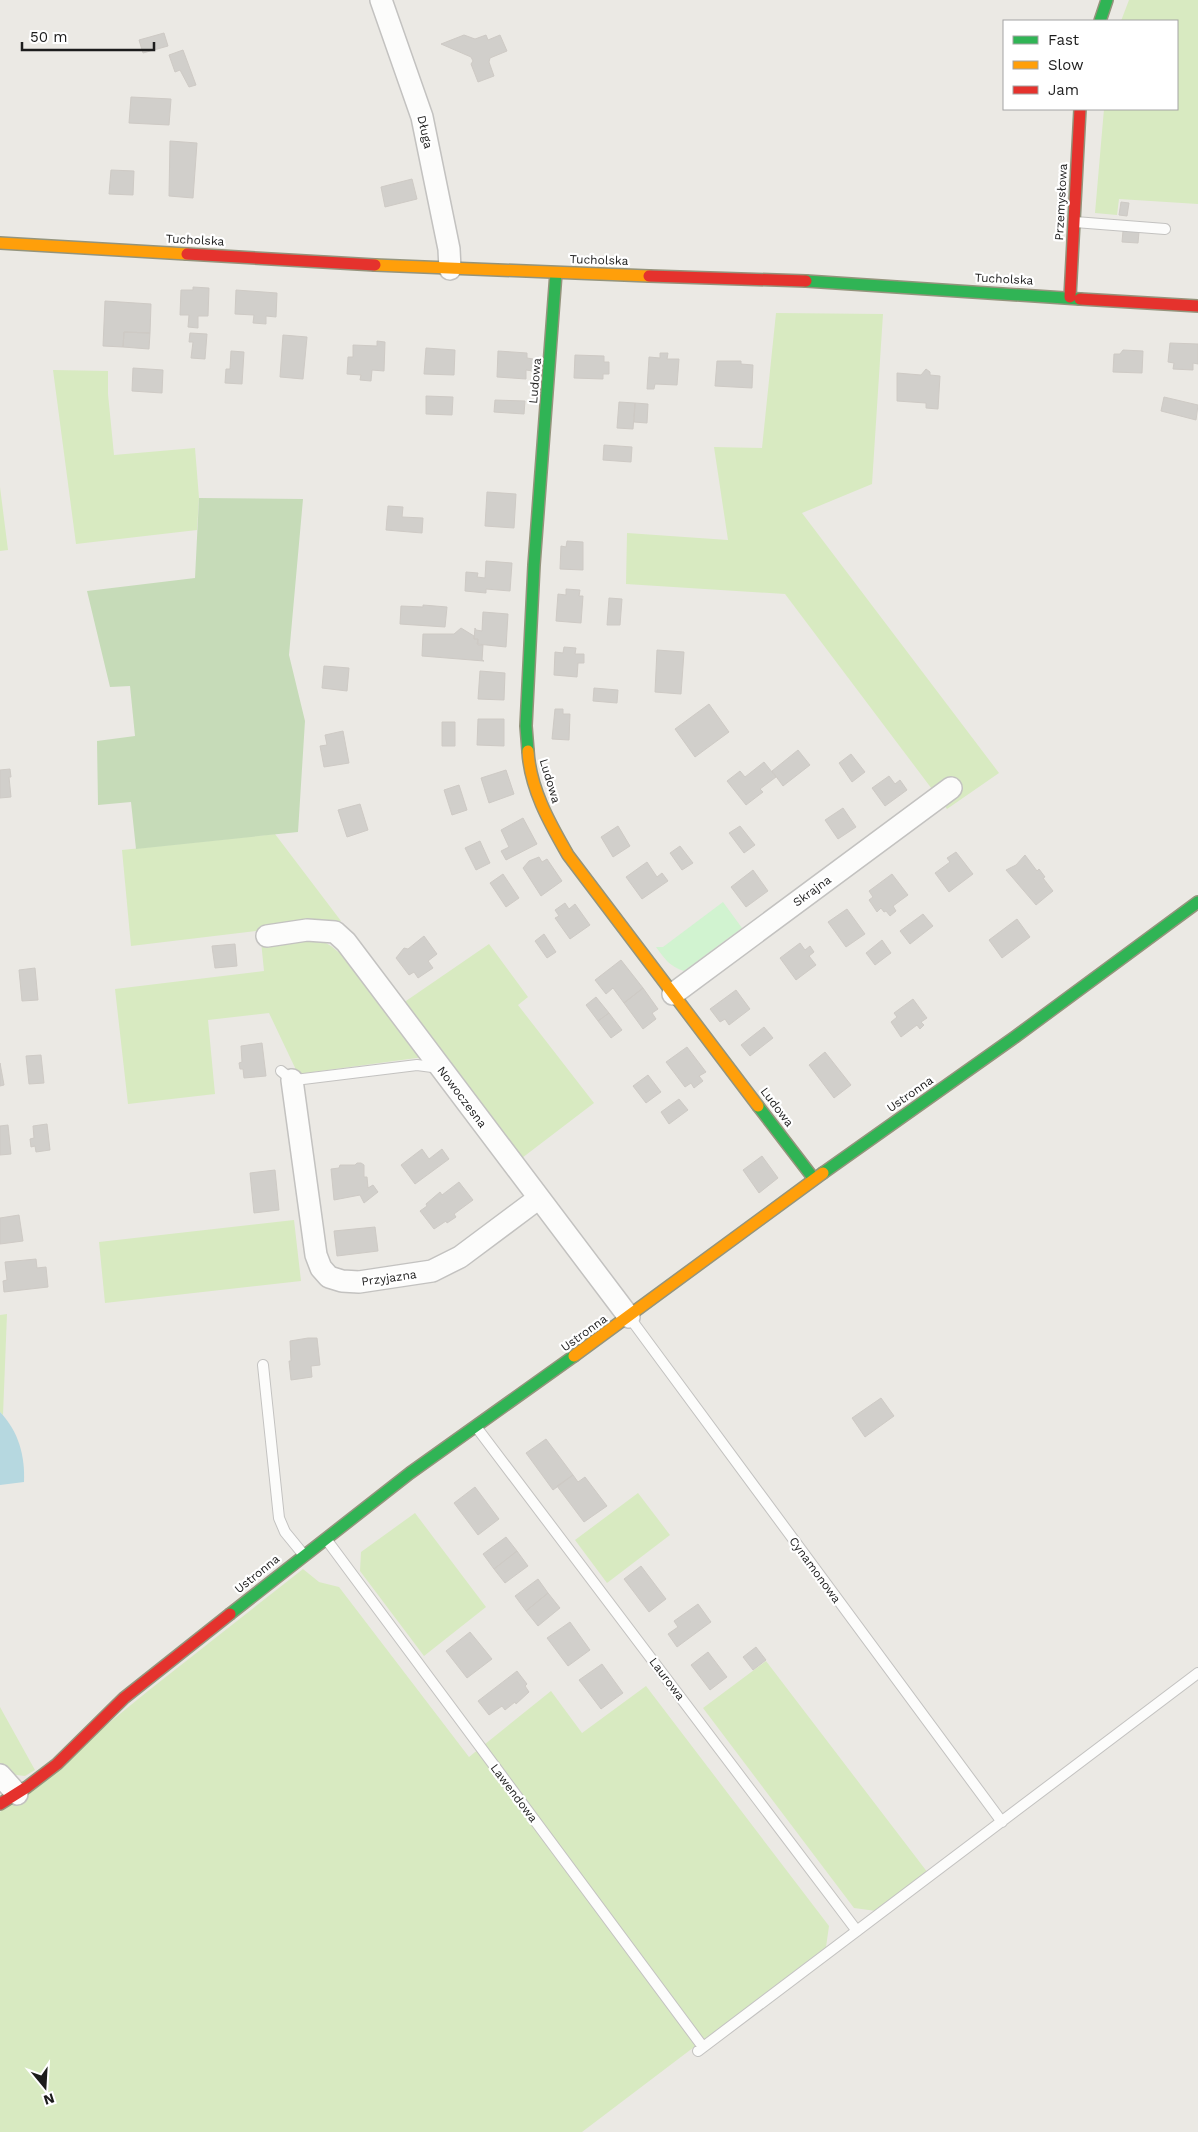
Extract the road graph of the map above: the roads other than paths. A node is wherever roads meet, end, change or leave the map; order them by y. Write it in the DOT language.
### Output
graph roads {
  1 [pos="380,0"];
  2 [pos="1106,0"];
  3 [pos="1100,20"];
  4 [pos="1080,110"];
  5 [pos="1074,222"];
  6 [pos="1165,228"];
  7 [pos="0,243"];
  8 [pos="450,269"];
  9 [pos="556,273"];
  10 [pos="1070,297"];
  11 [pos="1198,306"];
  12 [pos="952,788"];
  13 [pos="1198,902"];
  14 [pos="267,936"];
  15 [pos="673,994"];
  16 [pos="441,1069"];
  17 [pos="286,1075"];
  18 [pos="814,1179"];
  19 [pos="539,1198"];
  20 [pos="629,1317"];
  21 [pos="263,1365"];
  22 [pos="476,1427"];
  23 [pos="326,1538"];
  24 [pos="304,1555"];
  25 [pos="1198,1673"];
  26 [pos="0,1775"];
  27 [pos="9,1799"];
  28 [pos="1002,1822"];
  29 [pos="857,1931"];
  1 -- 8 [label="street, Długa"];
  2 -- 3 [label="street"];
  4 -- 5 [label="street, Przemysłowa"];
  5 -- 6 [label="lane"];
  5 -- 10 [label="street, Przemysłowa"];
  7 -- 8 [label="street, Tucholska"];
  8 -- 9 [label="street, Tucholska"];
  9 -- 10 [label="street, Tucholska"];
  9 -- 15 [label="street, Ludowa"];
  10 -- 11 [label="street, Tucholska"];
  12 -- 15 [label="street, Skrajna"];
  13 -- 18 [label="street, Ustronna"];
  14 -- 16 [label="street, Nowoczesna"];
  15 -- 18 [label="street, Ludowa"];
  16 -- 17 [label="lane"];
  16 -- 19 [label="street, Nowoczesna"];
  17 -- 19 [label="street, Przyjazna"];
  18 -- 20 [label="street, Ustronna"];
  19 -- 20 [label="street, Nowoczesna"];
  20 -- 22 [label="street, Ustronna"];
  20 -- 28 [label="lane, Cynamonowa"];
  21 -- 24 [label="lane"];
  22 -- 23 [label="street, Ustronna"];
  22 -- 29 [label="lane, Laurowa"];
  23 -- 24 [label="street, Ustronna"];
  23 -- 29 [label="lane, Lawendowa"];
  24 -- 27 [label="street, Ustronna"];
  25 -- 28 [label="lane"];
  26 -- 27 [label="street"];
  28 -- 29 [label="lane"];
}
